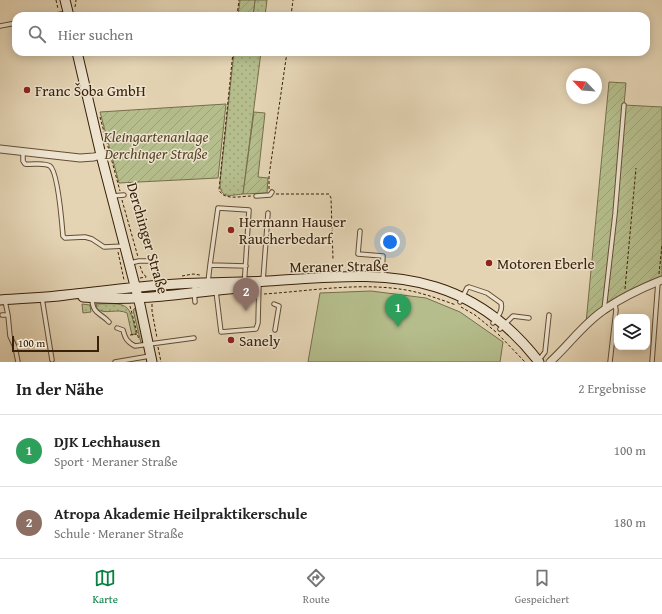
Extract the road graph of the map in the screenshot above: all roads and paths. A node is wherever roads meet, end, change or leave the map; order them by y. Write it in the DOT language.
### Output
graph roads {
  1 [pos="56,0"];
  2 [pos="65,0"];
  3 [pos="76,0"];
  4 [pos="239,0"];
  5 [pos="293,0"];
  6 [pos="67,12"];
  7 [pos="68,12"];
  8 [pos="69,12"];
  9 [pos="238,12"];
  10 [pos="292,12"];
  11 [pos="12,24"];
  12 [pos="0,26"];
  13 [pos="78,56"];
  14 [pos="233,56"];
  15 [pos="286,56"];
  16 [pos="624,105"];
  17 [pos="99,113"];
  18 [pos="0,149"];
  19 [pos="23,152"];
  20 [pos="101,155"];
  21 [pos="636,168"];
  22 [pos="272,192"];
  23 [pos="119,196"];
  24 [pos="256,196"];
  25 [pos="268,213"];
  26 [pos="360,231"];
  27 [pos="662,245"];
  28 [pos="126,246"];
  29 [pos="333,259"];
  30 [pos="155,261"];
  31 [pos="134,262"];
  32 [pos="210,265"];
  33 [pos="246,266"];
  34 [pos="178,278"];
  35 [pos="203,278"];
  36 [pos="382,278"];
  37 [pos="150,279"];
  38 [pos="660,280"];
  39 [pos="260,286"];
  40 [pos="217,287"];
  41 [pos="136,288"];
  42 [pos="243,289"];
  43 [pos="66,295"];
  44 [pos="626,296"];
  45 [pos="42,297"];
  46 [pos="152,297"];
  47 [pos="195,297"];
  48 [pos="92,298"];
  49 [pos="138,298"];
  50 [pos="3,300"];
  51 [pos="461,300"];
  52 [pos="274,304"];
  53 [pos="614,304"];
  54 [pos="130,305"];
  55 [pos="604,310"];
  56 [pos="550,314"];
  57 [pos="2,315"];
  58 [pos="8,315"];
  59 [pos="530,318"];
  60 [pos="495,320"];
  61 [pos="109,322"];
  62 [pos="502,327"];
  63 [pos="116,328"];
  64 [pos="275,330"];
  65 [pos="138,334"];
  66 [pos="124,336"];
  67 [pos="194,338"];
  68 [pos="149,344"];
  69 [pos="151,359"];
  70 [pos="52,360"];
  71 [pos="137,360"];
  72 [pos="18,362"];
  73 [pos="115,362"];
  74 [pos="161,362"];
  75 [pos="525,362"];
  76 [pos="536,362"];
  77 [pos="550,362"];
  78 [pos="610,362"];
  79 [pos="652,362"];
  1 -- 6 [label="path"];
  2 -- 7 [label="main road"];
  3 -- 8 [label="path"];
  4 -- 9 [label="path"];
  5 -- 10 [label="path"];
  11 -- 12 [label="lane"];
  13 -- 20 [label="main road, Derchinger Straße"];
  14 -- 24 [label="path"];
  15 -- 22 [label="path"];
  16 -- 55 [label="lane"];
  17 -- 23 [label="path, Derchinger Straße"];
  18 -- 19 [label="street"];
  19 -- 20 [label="street"];
  19 -- 28 [label="lane"];
  20 -- 23 [label="main road, Derchinger Straße"];
  21 -- 44 [label="path"];
  22 -- 24 [label="lane"];
  22 -- 29 [label="path"];
  23 -- 28 [label="main road, Derchinger Straße"];
  23 -- 31 [label="path, Derchinger Straße"];
  25 -- 39 [label="lane"];
  26 -- 36 [label="lane"];
  27 -- 38 [label="path"];
  28 -- 31 [label="main road, Derchinger Straße"];
  30 -- 31 [label="lane"];
  31 -- 37 [label="path, Derchinger Straße"];
  31 -- 41 [label="main road, Derchinger Straße"];
  32 -- 33 [label="lane"];
  32 -- 33 [label="lane"];
  32 -- 35 [label="lane"];
  33 -- 42 [label="lane"];
  34 -- 35 [label="path"];
  35 -- 40 [label="main road, Meraner Straße"];
  35 -- 41 [label="main road, Meraner Straße"];
  35 -- 47 [label="lane"];
  36 -- 39 [label="main road, Meraner Straße"];
  36 -- 51 [label="main road, Meraner Straße"];
  38 -- 44 [label="street"];
  38 -- 79 [label="lane"];
  39 -- 40 [label="lane"];
  39 -- 42 [label="main road, Meraner Straße"];
  39 -- 42 [label="path, Meraner Straße"];
  39 -- 51 [label="main road, Meraner Straße"];
  39 -- 75 [label="path, Meraner Straße"];
  40 -- 42 [label="main road, Meraner Straße"];
  40 -- 47 [label="main road, Meraner Straße"];
  41 -- 43 [label="main road, Meraner Straße"];
  41 -- 49 [label="main road, Derchinger Straße"];
  43 -- 45 [label="main road"];
  43 -- 48 [label="main road, Meraner Straße"];
  44 -- 53 [label="street"];
  45 -- 50 [label="main road"];
  45 -- 70 [label="lane"];
  46 -- 47 [label="main road, Meraner Straße"];
  46 -- 49 [label="main road, Meraner Straße"];
  46 -- 68 [label="path, Derchinger Straße"];
  48 -- 49 [label="main road, Meraner Straße"];
  48 -- 61 [label="lane"];
  49 -- 68 [label="main road, Derchinger Straße"];
  50 -- 58 [label="lane"];
  51 -- 60 [label="main road, Meraner Straße"];
  51 -- 60 [label="lane"];
  52 -- 64 [label="lane"];
  53 -- 55 [label="street"];
  53 -- 78 [label="lane"];
  54 -- 65 [label="path, Derchinger Straße"];
  55 -- 77 [label="street"];
  56 -- 76 [label="lane"];
  57 -- 58 [label="lane"];
  58 -- 72 [label="lane"];
  59 -- 62 [label="lane"];
  60 -- 62 [label="main road, Meraner Straße"];
  62 -- 76 [label="main road, Meraner Straße"];
  63 -- 66 [label="lane"];
  65 -- 66 [label="path"];
  65 -- 68 [label="path, Derchinger Straße"];
  66 -- 68 [label="lane"];
  67 -- 68 [label="lane"];
  68 -- 69 [label="main road, Derchinger Straße"];
  68 -- 74 [label="path, Derchinger Straße"];
  69 -- 71 [label="lane"];
  71 -- 73 [label="lane"];
}
